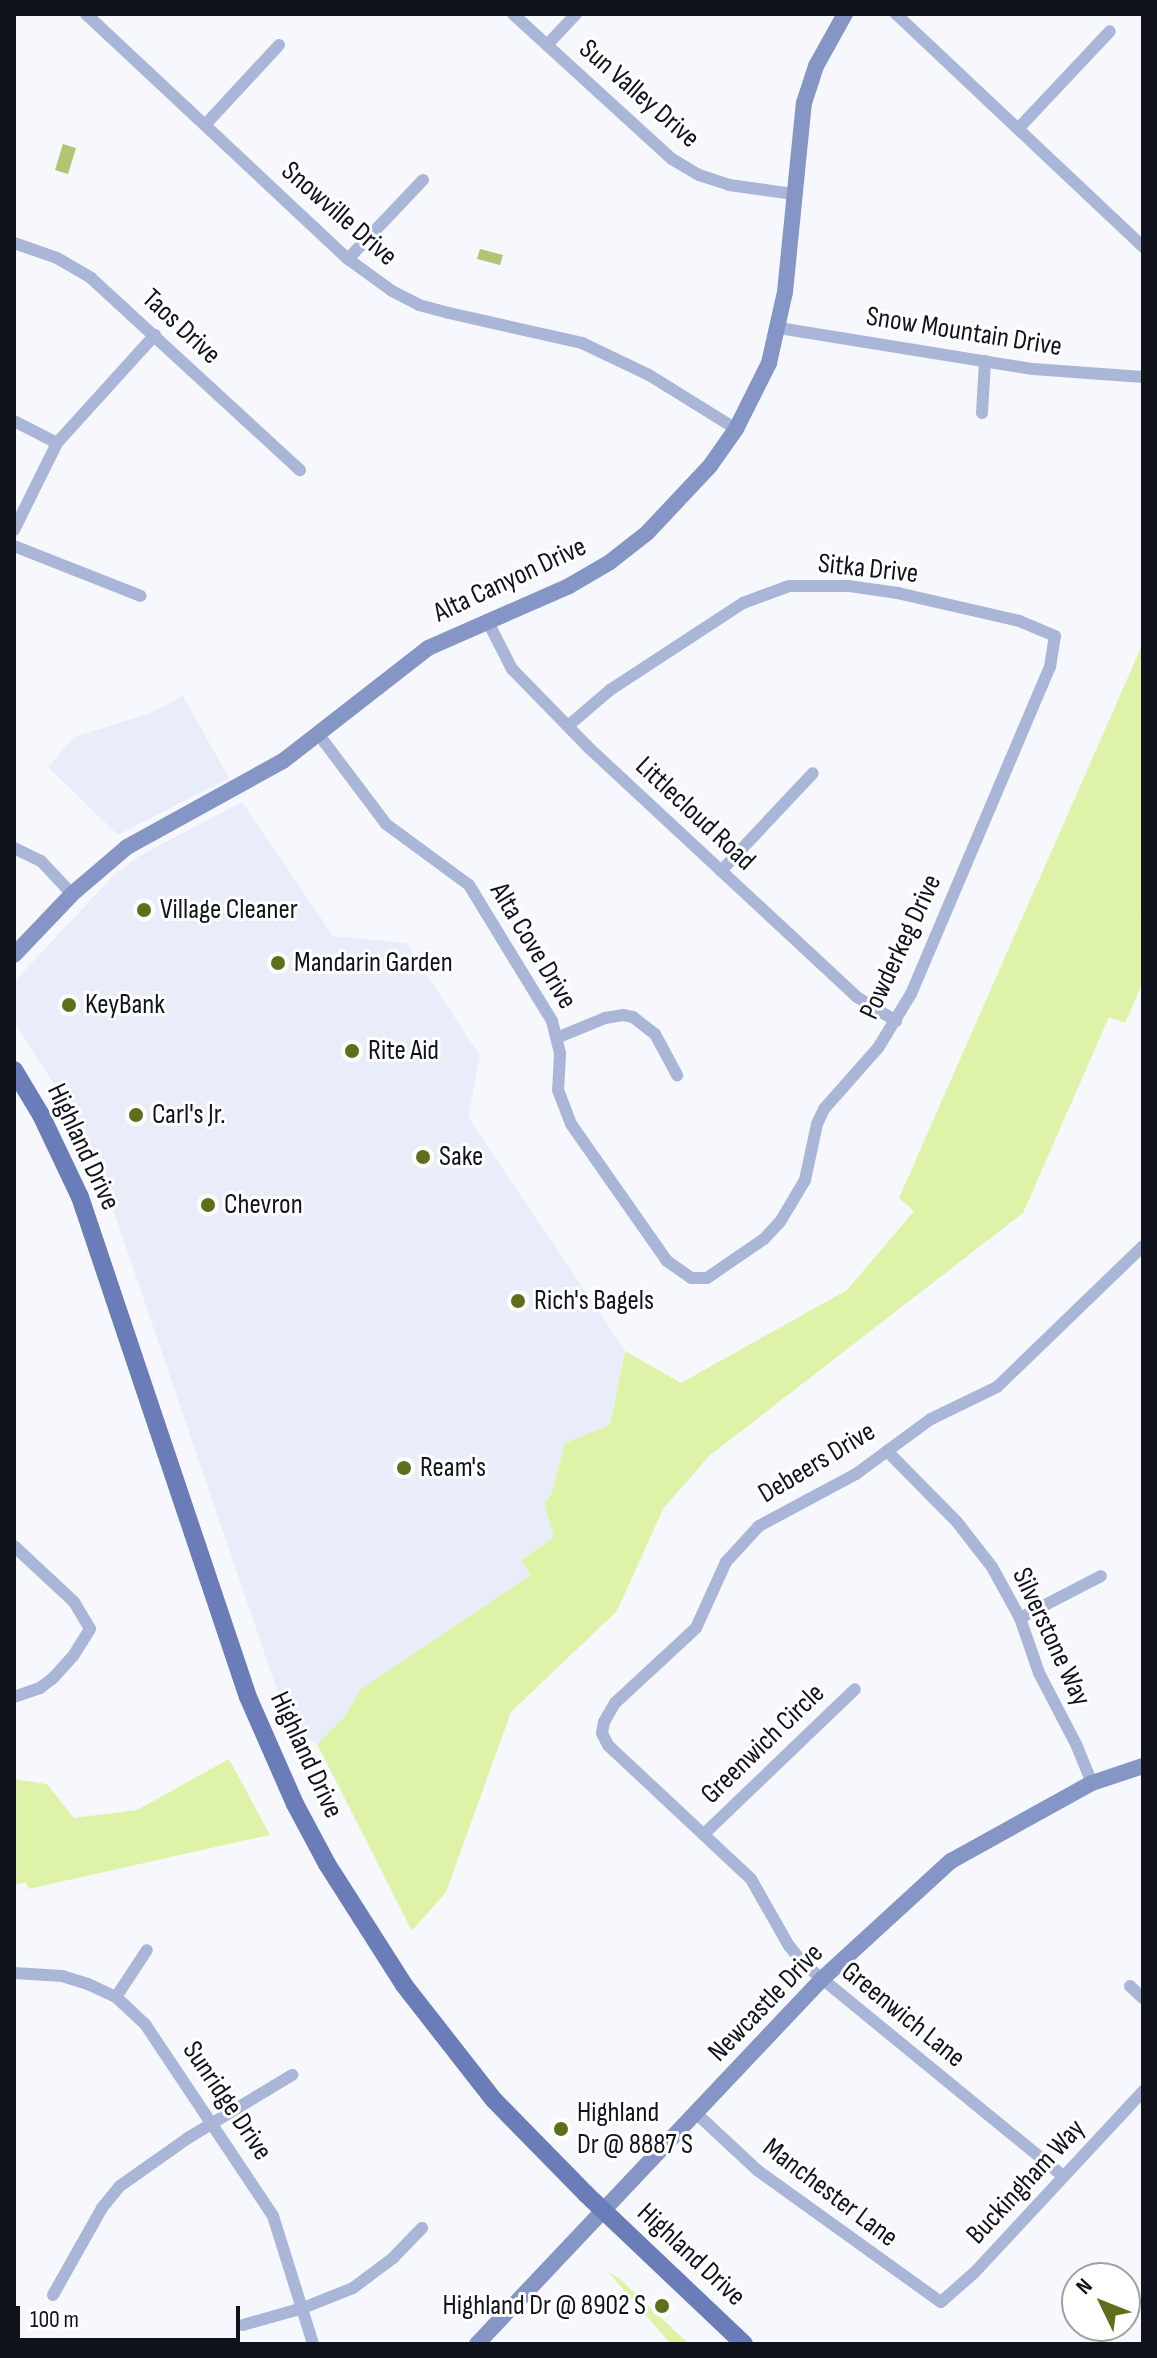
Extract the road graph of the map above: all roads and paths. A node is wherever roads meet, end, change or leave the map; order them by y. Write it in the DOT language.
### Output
graph roads {
  1 [pos="86,14"];
  2 [pos="513,14"];
  3 [pos="576,14"];
  4 [pos="845,14"];
  5 [pos="896,14"];
  6 [pos="1110,31"];
  7 [pos="279,45"];
  8 [pos="547,45"];
  9 [pos="205,125"];
  10 [pos="1018,129"];
  11 [pos="423,180"];
  12 [pos="794,194"];
  13 [pos="14,243"];
  14 [pos="1143,247"];
  15 [pos="348,259"];
  16 [pos="779,328"];
  17 [pos="155,335"];
  18 [pos="985,361"];
  19 [pos="1143,377"];
  20 [pos="982,413"];
  21 [pos="14,421"];
  22 [pos="736,429"];
  23 [pos="57,443"];
  24 [pos="300,470"];
  25 [pos="14,530"];
  26 [pos="14,546"];
  27 [pos="141,596"];
  28 [pos="487,620"];
  29 [pos="1055,636"];
  30 [pos="568,726"];
  31 [pos="319,735"];
  32 [pos="813,773"];
  33 [pos="14,848"];
  34 [pos="721,871"];
  35 [pos="72,894"];
  36 [pos="14,955"];
  37 [pos="896,1021"];
  38 [pos="559,1037"];
  39 [pos="14,1070"];
  40 [pos="677,1075"];
  41 [pos="1143,1246"];
  42 [pos="667,1261"];
  43 [pos="887,1451"];
  44 [pos="14,1546"];
  45 [pos="1101,1576"];
  46 [pos="1020,1618"];
  47 [pos="855,1689"];
  48 [pos="14,1697"];
  49 [pos="602,1733"];
  50 [pos="1143,1766"];
  51 [pos="1092,1783"];
  52 [pos="704,1834"];
  53 [pos="147,1950"];
  54 [pos="14,1973"];
  55 [pos="822,1979"];
  56 [pos="1130,1986"];
  57 [pos="116,1997"];
  58 [pos="1143,1998"];
  59 [pos="292,2075"];
  60 [pos="1143,2091"];
  61 [pos="697,2114"];
  62 [pos="213,2123"];
  63 [pos="1063,2176"];
  64 [pos="605,2213"];
  65 [pos="422,2228"];
  66 [pos="53,2295"];
  67 [pos="941,2302"];
  68 [pos="303,2308"];
  69 [pos="243,2325"];
  70 [pos="313,2344"];
  71 [pos="477,2344"];
  72 [pos="744,2344"];
  1 -- 9 [label="street, Snowville Drive"];
  2 -- 8 [label="street, Sun Valley Drive"];
  3 -- 8 [label="street"];
  4 -- 12 [label="street, Alta Canyon Drive"];
  5 -- 10 [label="street"];
  6 -- 10 [label="street"];
  7 -- 9 [label="street"];
  8 -- 12 [label="street, Sun Valley Drive"];
  9 -- 15 [label="street, Snowville Drive"];
  10 -- 14 [label="street"];
  11 -- 15 [label="street"];
  12 -- 16 [label="street, Alta Canyon Drive"];
  13 -- 17 [label="street, Taos Drive"];
  15 -- 22 [label="street, Snowville Drive"];
  16 -- 18 [label="street, Snow Mountain Drive"];
  16 -- 22 [label="street, Alta Canyon Drive"];
  17 -- 23 [label="street"];
  17 -- 24 [label="street, Taos Drive"];
  18 -- 19 [label="street, Snow Mountain Drive"];
  18 -- 20 [label="street"];
  21 -- 23 [label="street"];
  22 -- 28 [label="street, Alta Canyon Drive"];
  23 -- 25 [label="street"];
  26 -- 27 [label="street"];
  28 -- 30 [label="street, Littlecloud Road"];
  28 -- 31 [label="street, Alta Canyon Drive"];
  29 -- 30 [label="street, Sitka Drive"];
  29 -- 37 [label="street, Powderkeg Drive"];
  30 -- 34 [label="street, Littlecloud Road"];
  31 -- 35 [label="street, Alta Canyon Drive"];
  31 -- 38 [label="street, Alta Cove Drive"];
  32 -- 34 [label="street"];
  33 -- 35 [label="street"];
  34 -- 37 [label="street, Littlecloud Road"];
  35 -- 36 [label="street, Alta Canyon Drive"];
  37 -- 42 [label="street, Powderkeg Drive"];
  38 -- 40 [label="street"];
  38 -- 42 [label="street, Alta Cove Drive"];
  39 -- 64 [label="main road, Highland Drive"];
  41 -- 43 [label="street, Debeers Drive"];
  43 -- 46 [label="street, Silverstone Way"];
  43 -- 49 [label="street, Debeers Drive"];
  44 -- 48 [label="street"];
  45 -- 46 [label="street"];
  46 -- 51 [label="street, Silverstone Way"];
  47 -- 52 [label="street, Greenwich Circle"];
  49 -- 52 [label="street, Greenwich Lane"];
  50 -- 51 [label="street, Newcastle Drive"];
  51 -- 55 [label="street, Newcastle Drive"];
  52 -- 55 [label="street, Greenwich Lane"];
  53 -- 57 [label="street"];
  54 -- 57 [label="street, Sunridge Drive"];
  55 -- 61 [label="street, Newcastle Drive"];
  55 -- 63 [label="street, Greenwich Lane"];
  56 -- 58 [label="street"];
  57 -- 62 [label="street, Sunridge Drive"];
  59 -- 62 [label="street"];
  60 -- 63 [label="street, Buckingham Way"];
  61 -- 64 [label="street, Newcastle Drive"];
  61 -- 67 [label="street, Manchester Lane"];
  62 -- 66 [label="street"];
  62 -- 68 [label="street, Sunridge Drive"];
  63 -- 67 [label="street, Buckingham Way"];
  64 -- 71 [label="street, Newcastle Drive"];
  64 -- 72 [label="main road, Highland Drive"];
  65 -- 68 [label="street"];
  68 -- 69 [label="street"];
  68 -- 70 [label="street, Sunridge Drive"];
}
